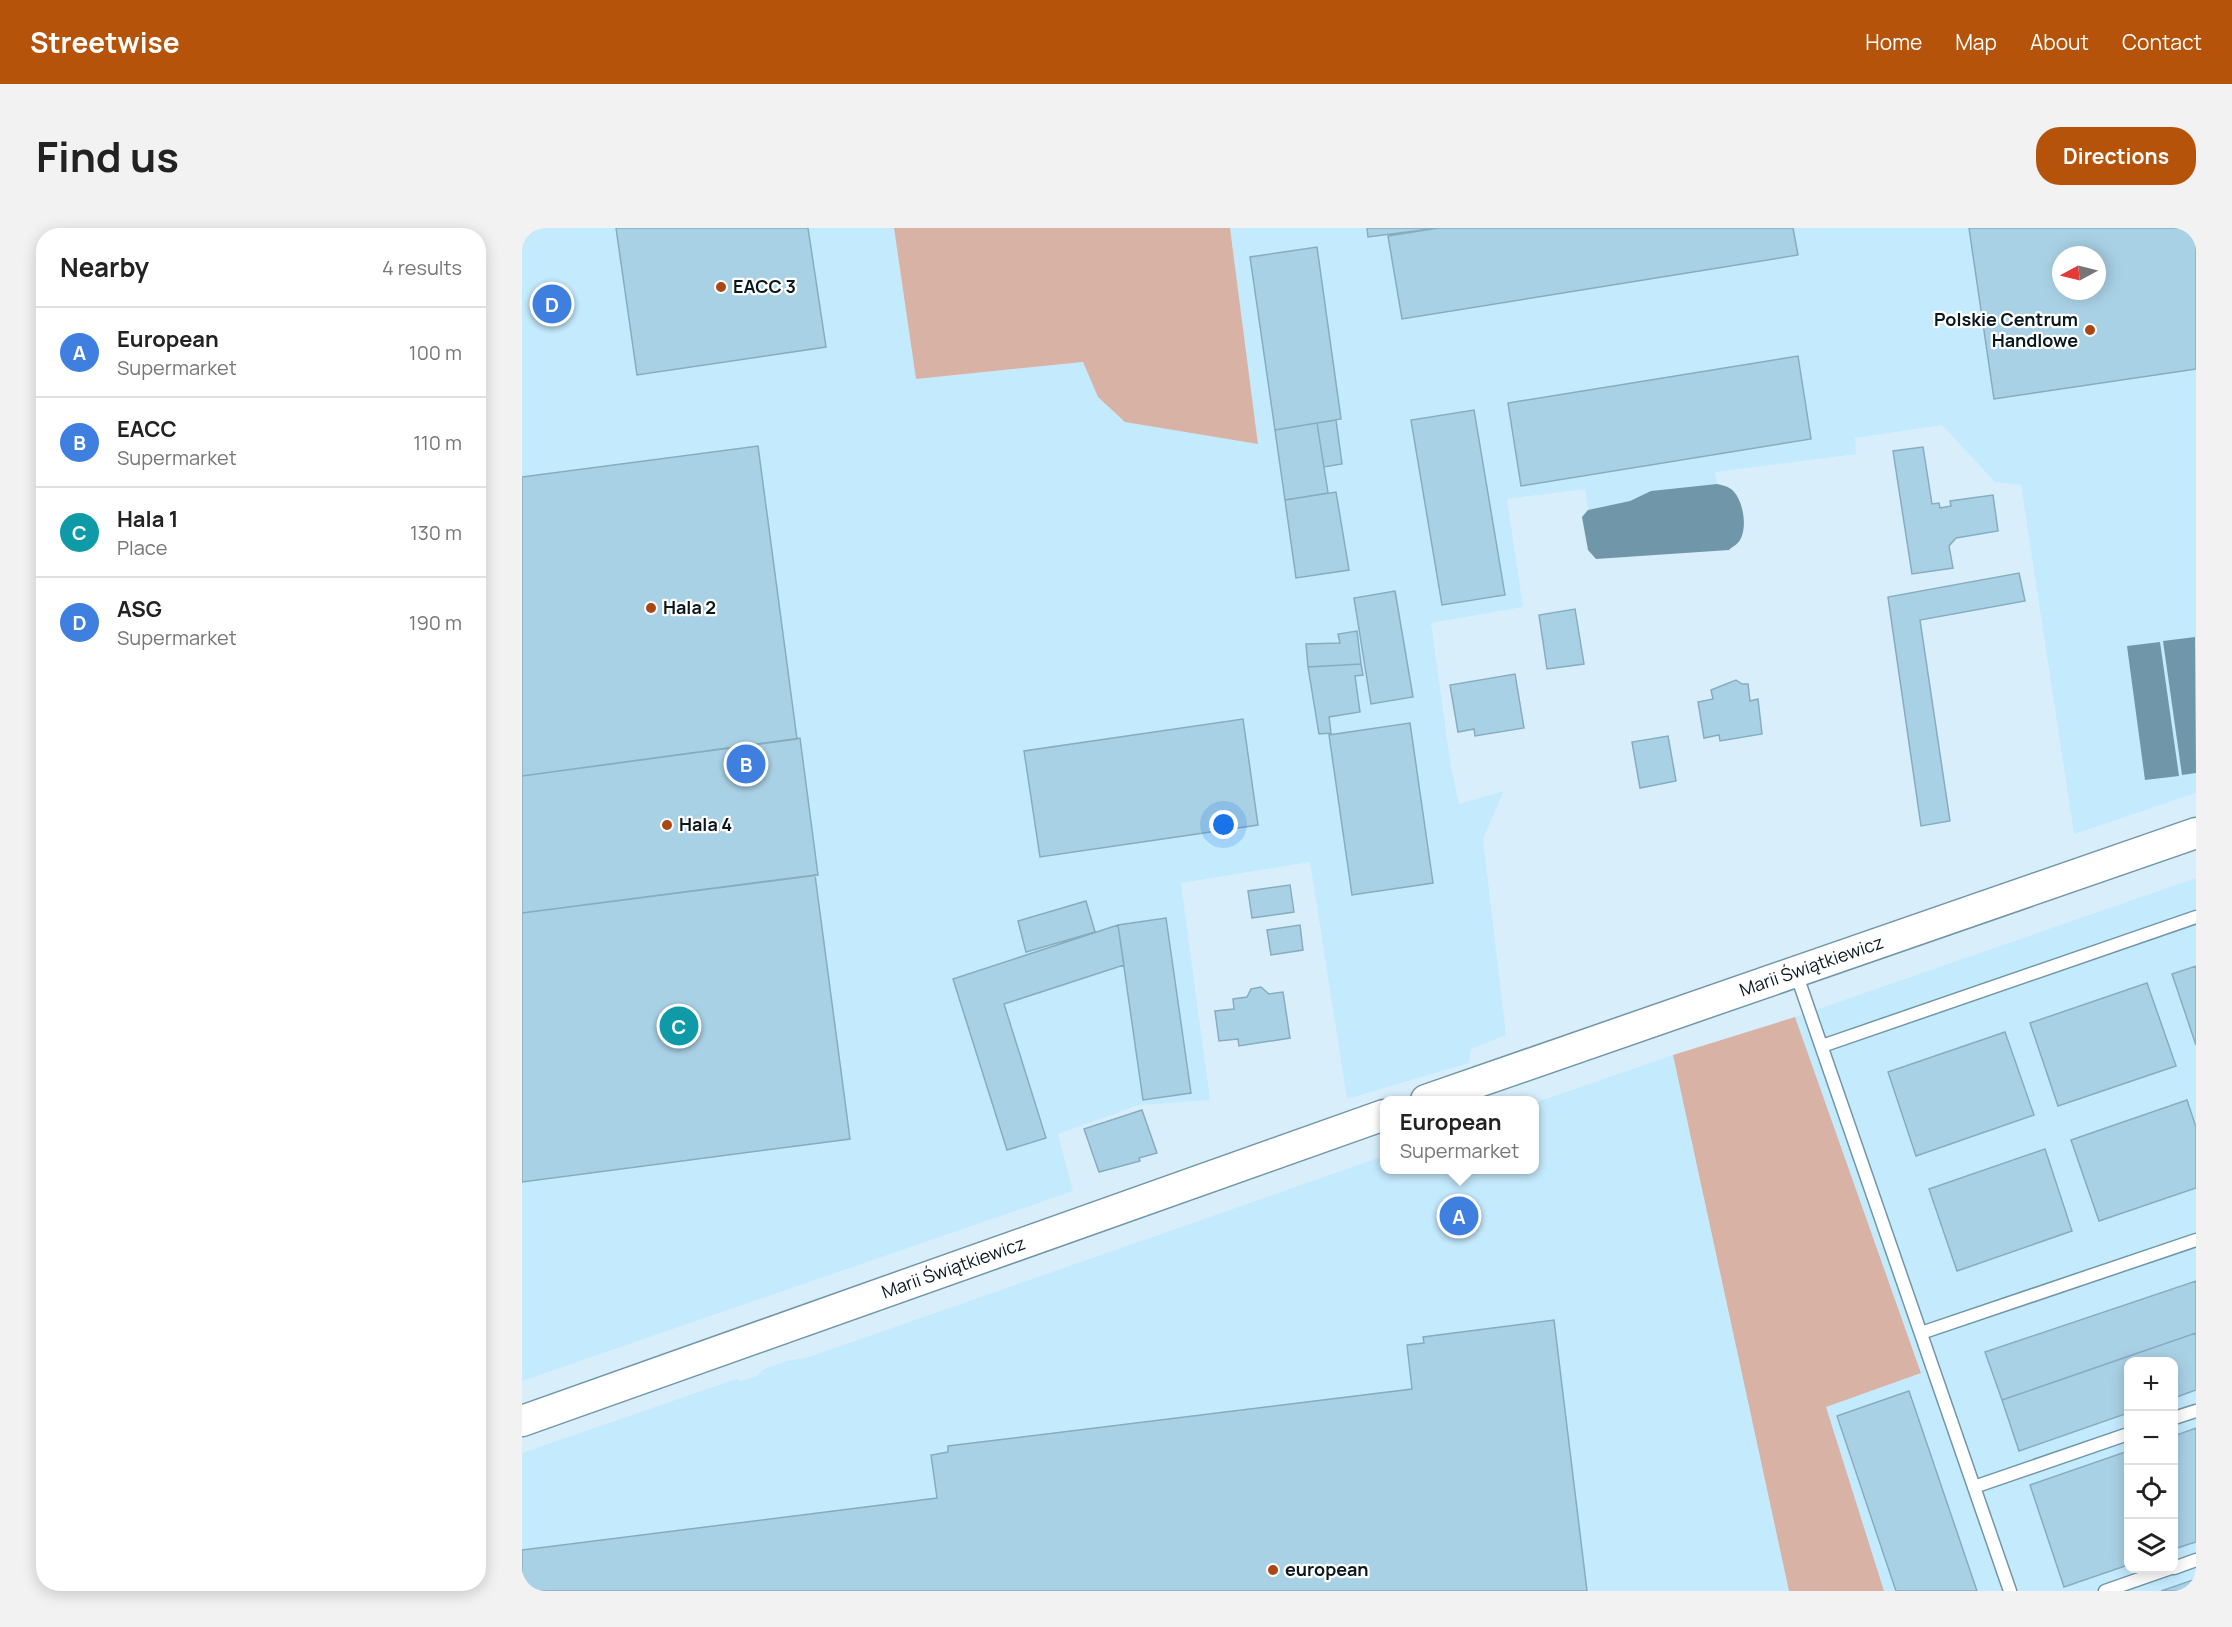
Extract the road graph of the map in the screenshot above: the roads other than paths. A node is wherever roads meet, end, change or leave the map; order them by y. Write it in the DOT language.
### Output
graph roads {
  1 [pos="2196,833"];
  2 [pos="2196,917"];
  3 [pos="1796,973"];
  4 [pos="1822,1046"];
  5 [pos="1440,1096"];
  6 [pos="1380,1116"];
  7 [pos="2196,1240"];
  8 [pos="1921,1333"];
  9 [pos="2196,1411"];
  10 [pos="2178,1417"];
  11 [pos="522,1421"];
  12 [pos="2124,1435"];
  13 [pos="1974,1487"];
  14 [pos="2196,1560"];
  15 [pos="2178,1566"];
  16 [pos="2157,1573"];
  17 [pos="2010,1591"];
  18 [pos="2105,1591"];
  1 -- 3 [label="street, Marii Świątkiewicz"];
  2 -- 4 [label="lane"];
  3 -- 4 [label="lane"];
  3 -- 5 [label="street, Marii Świątkiewicz"];
  4 -- 8 [label="lane"];
  6 -- 11 [label="street, Marii Świątkiewicz"];
  7 -- 8 [label="lane"];
  8 -- 13 [label="lane"];
  9 -- 10 [label="lane"];
  12 -- 13 [label="lane"];
  13 -- 17 [label="lane"];
  14 -- 15 [label="lane"];
  16 -- 18 [label="lane"];
}
